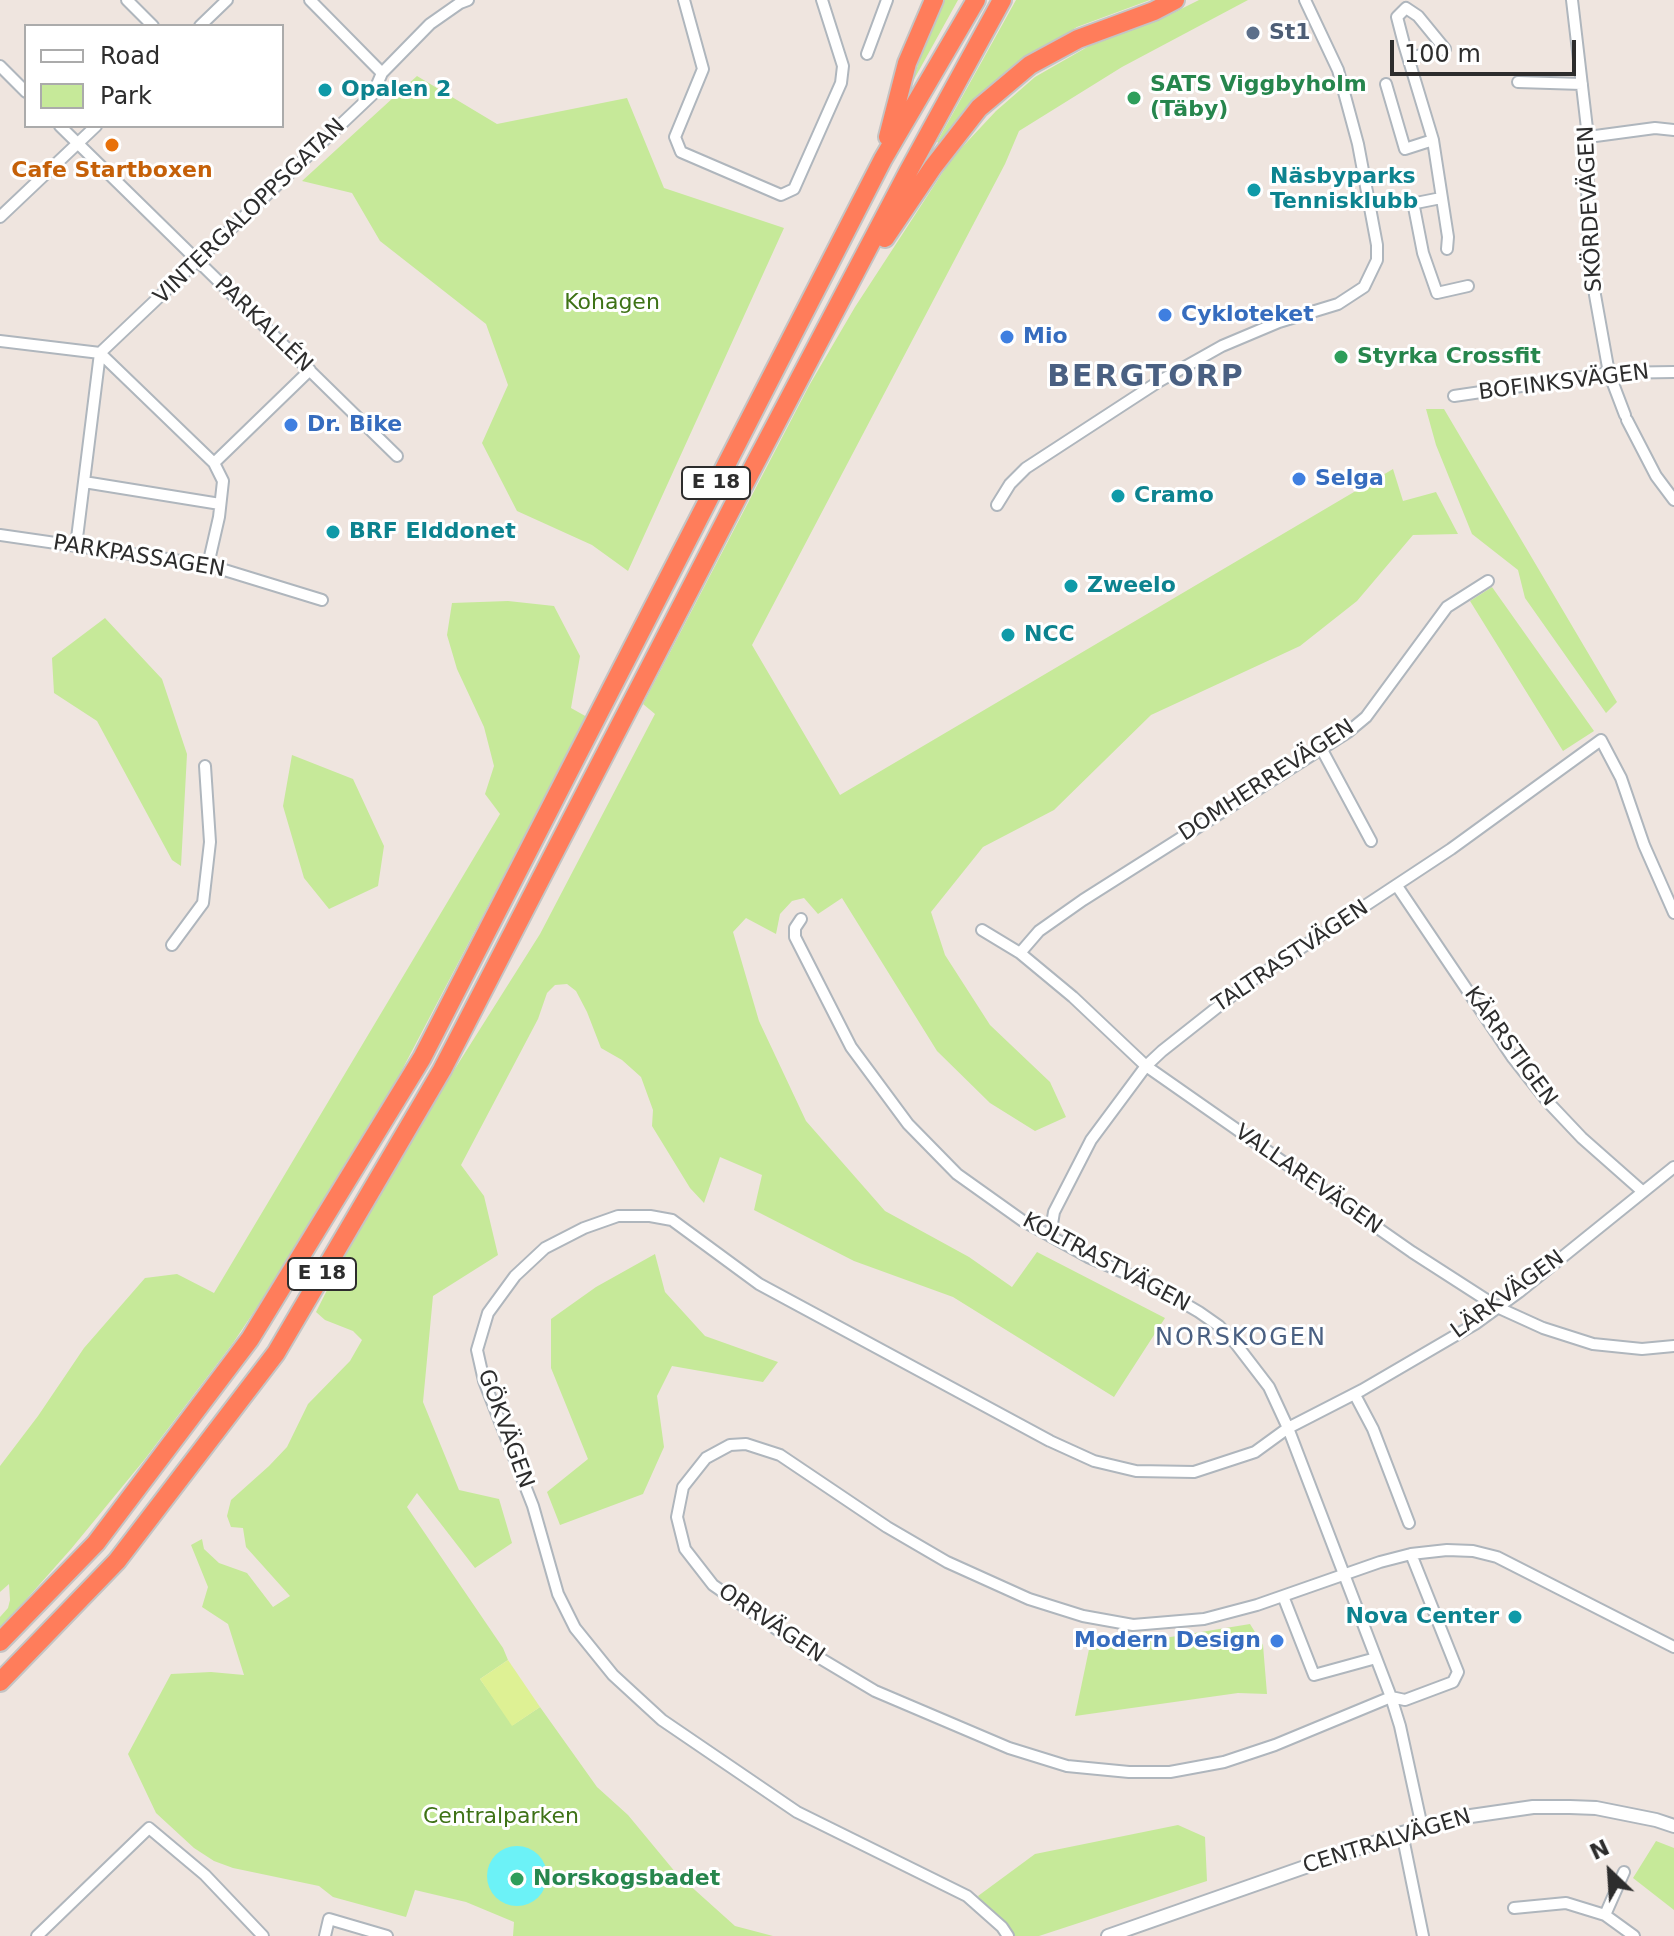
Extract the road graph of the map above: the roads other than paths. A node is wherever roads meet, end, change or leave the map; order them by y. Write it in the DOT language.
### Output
graph roads {
  1 [pos="127,0"];
  2 [pos="227,0"];
  3 [pos="310,0"];
  4 [pos="468,0"];
  5 [pos="684,0"];
  6 [pos="822,0"];
  7 [pos="887,0"];
  8 [pos="934,0"];
  9 [pos="976,0"];
  10 [pos="1002,0"];
  11 [pos="1175,0"];
  12 [pos="1298,0"];
  13 [pos="1305,0"];
  14 [pos="1572,0"];
  15 [pos="1311,14"];
  16 [pos="151,24"];
  17 [pos="202,24"];
  18 [pos="867,54"];
  19 [pos="1409,58"];
  20 [pos="0,66"];
  21 [pos="382,73"];
  22 [pos="1518,82"];
  23 [pos="1386,84"];
  24 [pos="1582,84"];
  25 [pos="24,90"];
  26 [pos="62,128"];
  27 [pos="94,128"];
  28 [pos="1674,130"];
  29 [pos="1588,137"];
  30 [pos="1433,140"];
  31 [pos="77,144"];
  32 [pos="883,159"];
  33 [pos="1441,198"];
  34 [pos="0,217"];
  35 [pos="1447,249"];
  36 [pos="198,262"];
  37 [pos="1468,286"];
  38 [pos="0,341"];
  39 [pos="100,353"];
  40 [pos="310,370"];
  41 [pos="1674,372"];
  42 [pos="1609,373"];
  43 [pos="1454,396"];
  44 [pos="397,456"];
  45 [pos="214,463"];
  46 [pos="748,477"];
  47 [pos="84,482"];
  48 [pos="1674,500"];
  49 [pos="220,504"];
  50 [pos="997,505"];
  51 [pos="0,535"];
  52 [pos="76,546"];
  53 [pos="208,565"];
  54 [pos="1488,581"];
  55 [pos="322,600"];
  56 [pos="1321,748"];
  57 [pos="205,766"];
  58 [pos="1371,841"];
  59 [pos="1397,886"];
  60 [pos="1674,913"];
  61 [pos="801,919"];
  62 [pos="982,930"];
  63 [pos="172,945"];
  64 [pos="1020,953"];
  65 [pos="1146,1066"];
  66 [pos="1674,1167"];
  67 [pos="1642,1191"];
  68 [pos="1050,1236"];
  69 [pos="1499,1308"];
  70 [pos="1674,1346"];
  71 [pos="1355,1395"];
  72 [pos="1288,1428"];
  73 [pos="1409,1523"];
  74 [pos="1411,1554"];
  75 [pos="1343,1574"];
  76 [pos="1283,1596"];
  77 [pos="0,1642"];
  78 [pos="1674,1647"];
  79 [pos="1376,1658"];
  80 [pos="0,1682"];
  81 [pos="1391,1697"];
  82 [pos="1674,1826"];
  83 [pos="1422,1827"];
  84 [pos="1402,1833"];
  85 [pos="1624,1872"];
  86 [pos="1514,1908"];
  87 [pos="1605,1915"];
  88 [pos="37,1936"];
  89 [pos="263,1936"];
  90 [pos="325,1936"];
  91 [pos="387,1936"];
  92 [pos="1008,1936"];
  93 [pos="1108,1936"];
  94 [pos="1423,1936"];
  95 [pos="1634,1936"];
  1 -- 16 [label="street"];
  2 -- 17 [label="street"];
  3 -- 21 [label="street"];
  4 -- 21 [label="street, VINTERGALOPPSGATAN"];
  5 -- 6 [label="street"];
  7 -- 18 [label="street"];
  8 -- 32 [label="highway"];
  9 -- 32 [label="highway, E 18"];
  10 -- 46 [label="highway, E 18"];
  11 -- 46 [label="highway"];
  12 -- 15 [label="street"];
  13 -- 15 [label="street"];
  14 -- 24 [label="street, SKÖRDEVÄGEN"];
  15 -- 50 [label="street"];
  19 -- 19 [label="street"];
  19 -- 30 [label="street"];
  20 -- 25 [label="street"];
  21 -- 36 [label="street, VINTERGALOPPSGATAN"];
  22 -- 24 [label="street"];
  23 -- 30 [label="street"];
  24 -- 29 [label="street, SKÖRDEVÄGEN"];
  26 -- 31 [label="street, PARKALLÉN"];
  27 -- 31 [label="street"];
  28 -- 29 [label="street"];
  29 -- 42 [label="street, SKÖRDEVÄGEN"];
  30 -- 33 [label="street"];
  31 -- 34 [label="street"];
  31 -- 36 [label="street, PARKALLÉN"];
  32 -- 77 [label="highway, E 18"];
  33 -- 35 [label="street"];
  33 -- 37 [label="street"];
  36 -- 39 [label="street, VINTERGALOPPSGATAN"];
  36 -- 40 [label="street, PARKALLÉN"];
  38 -- 39 [label="street"];
  39 -- 45 [label="street"];
  39 -- 47 [label="street"];
  40 -- 44 [label="street, PARKALLÉN"];
  40 -- 45 [label="street"];
  41 -- 42 [label="street, BOFINKSVÄGEN"];
  42 -- 43 [label="street, BOFINKSVÄGEN"];
  42 -- 48 [label="street, SKÖRDEVÄGEN"];
  45 -- 49 [label="street"];
  46 -- 80 [label="highway, E 18"];
  47 -- 49 [label="street"];
  47 -- 52 [label="street"];
  49 -- 53 [label="street"];
  51 -- 52 [label="street, PARKPASSAGEN"];
  52 -- 53 [label="street, PARKPASSAGEN"];
  53 -- 55 [label="street, PARKPASSAGEN"];
  54 -- 56 [label="street, DOMHERREVÄGEN"];
  56 -- 58 [label="street"];
  56 -- 64 [label="street, DOMHERREVÄGEN"];
  57 -- 63 [label="street"];
  59 -- 60 [label="street, TALTRASTVÄGEN"];
  59 -- 65 [label="street, TALTRASTVÄGEN"];
  59 -- 67 [label="street, KÄRRSTIGEN"];
  61 -- 68 [label="street, KOLTRASTVÄGEN"];
  62 -- 64 [label="street, VALLAREVÄGEN"];
  64 -- 65 [label="street, VALLAREVÄGEN"];
  65 -- 68 [label="street, TALTRASTVÄGEN"];
  65 -- 69 [label="street, VALLAREVÄGEN"];
  66 -- 67 [label="street, LÄRKVÄGEN"];
  67 -- 69 [label="street, LÄRKVÄGEN"];
  68 -- 72 [label="street, KOLTRASTVÄGEN"];
  69 -- 70 [label="street, VALLAREVÄGEN"];
  69 -- 71 [label="street, LÄRKVÄGEN"];
  71 -- 72 [label="street, LÄRKVÄGEN"];
  71 -- 73 [label="street"];
  72 -- 75 [label="street, KOLTRASTVÄGEN"];
  72 -- 92 [label="street, GÖKVÄGEN"];
  74 -- 75 [label="street, ORRVÄGEN"];
  74 -- 78 [label="street, ORRVÄGEN"];
  74 -- 81 [label="street, ORRVÄGEN"];
  75 -- 76 [label="street, ORRVÄGEN"];
  75 -- 79 [label="street, KOLTRASTVÄGEN"];
  76 -- 79 [label="street"];
  76 -- 81 [label="street, ORRVÄGEN"];
  79 -- 81 [label="street, KOLTRASTVÄGEN"];
  81 -- 83 [label="street, KOLTRASTVÄGEN"];
  82 -- 83 [label="street, CENTRALVÄGEN"];
  83 -- 84 [label="street, CENTRALVÄGEN"];
  84 -- 93 [label="street, CENTRALVÄGEN"];
  84 -- 94 [label="street"];
  85 -- 87 [label="street"];
  86 -- 87 [label="street"];
  87 -- 95 [label="street"];
  88 -- 89 [label="street"];
  90 -- 91 [label="street"];
}
